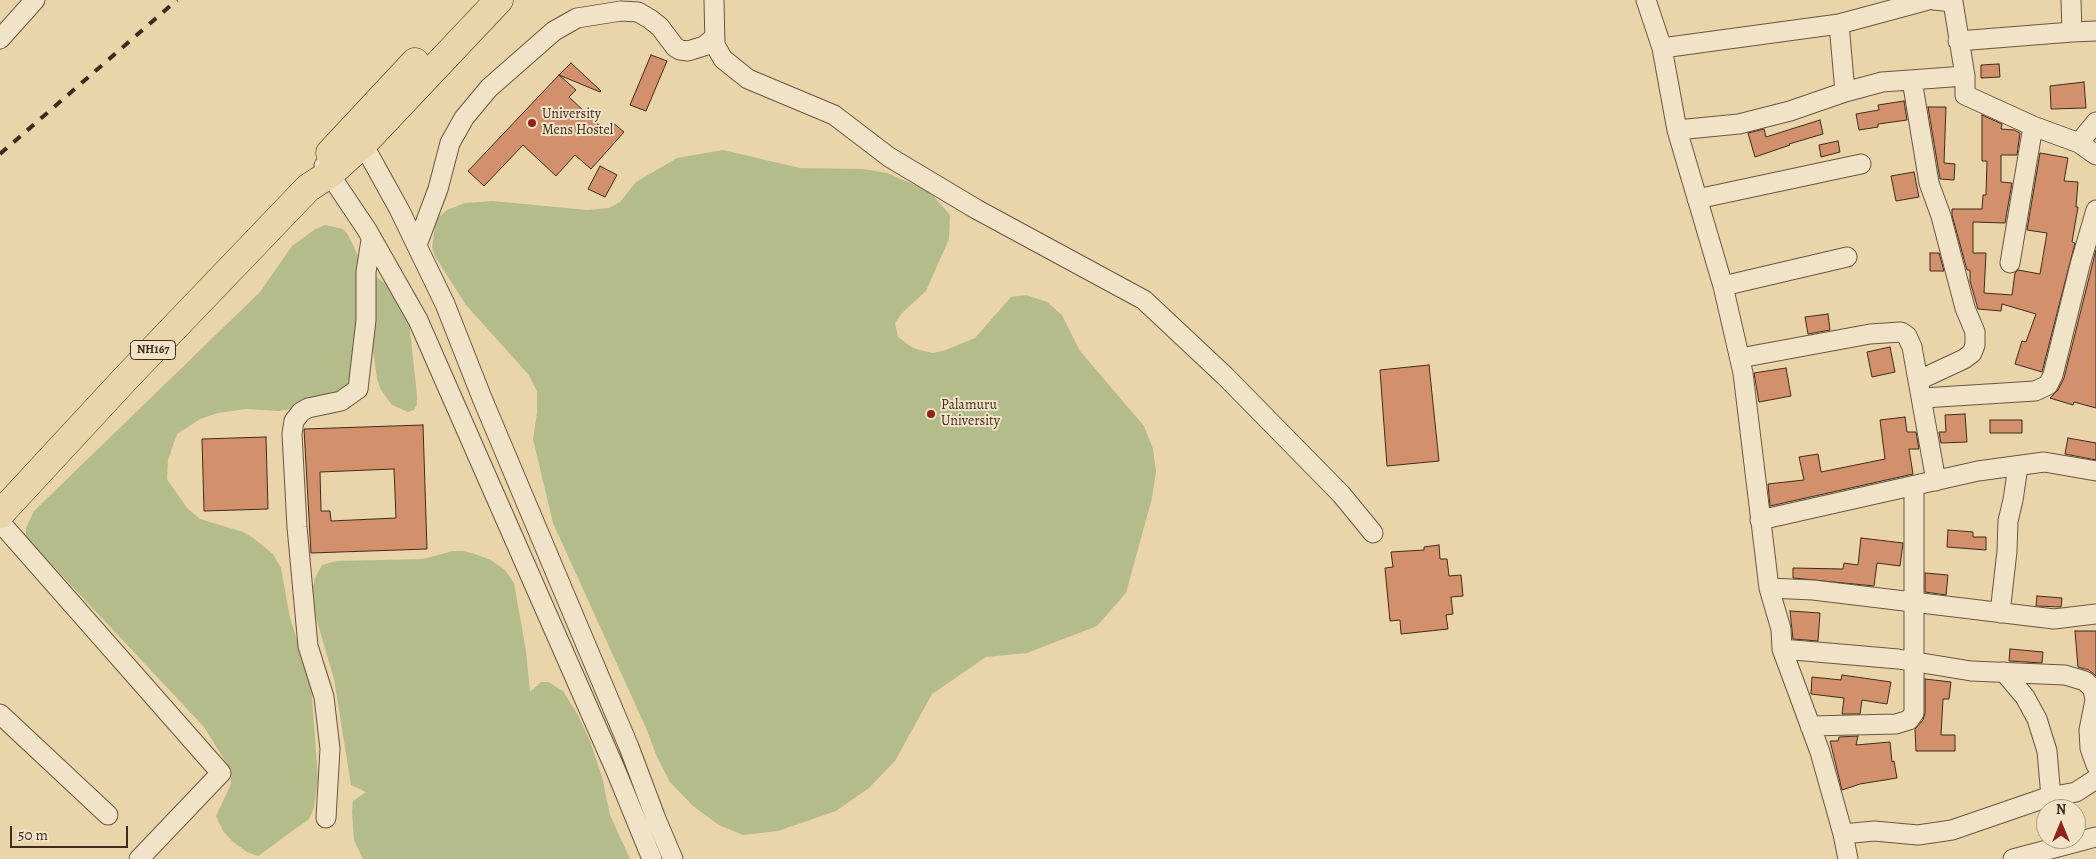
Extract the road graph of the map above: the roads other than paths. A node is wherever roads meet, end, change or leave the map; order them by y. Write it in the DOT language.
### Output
graph roads {
  1 [pos="35,0"];
  2 [pos="474,0"];
  3 [pos="499,0"];
  4 [pos="714,0"];
  5 [pos="1646,0"];
  6 [pos="1928,0"];
  7 [pos="1934,0"];
  8 [pos="2070,0"];
  9 [pos="1839,24"];
  10 [pos="2096,30"];
  11 [pos="2072,32"];
  12 [pos="714,38"];
  13 [pos="0,40"];
  14 [pos="1958,41"];
  15 [pos="1662,48"];
  16 [pos="1965,76"];
  17 [pos="1912,80"];
  18 [pos="1845,92"];
  19 [pos="2096,122"];
  20 [pos="2033,126"];
  21 [pos="1677,130"];
  22 [pos="356,138"];
  23 [pos="2079,143"];
  24 [pos="2096,155"];
  25 [pos="1861,164"];
  26 [pos="326,168"];
  27 [pos="1697,199"];
  28 [pos="2096,210"];
  29 [pos="371,240"];
  30 [pos="417,245"];
  31 [pos="1847,257"];
  32 [pos="2010,263"];
  33 [pos="1723,286"];
  34 [pos="1740,358"];
  35 [pos="1919,380"];
  36 [pos="482,398"];
  37 [pos="1923,398"];
  38 [pos="456,408"];
  39 [pos="2018,466"];
  40 [pos="2096,471"];
  41 [pos="1936,480"];
  42 [pos="1914,486"];
  43 [pos="0,514"];
  44 [pos="1760,520"];
  45 [pos="0,522"];
  46 [pos="1373,533"];
  47 [pos="1769,588"];
  48 [pos="1913,602"];
  49 [pos="2000,613"];
  50 [pos="2096,614"];
  51 [pos="1782,649"];
  52 [pos="1913,661"];
  53 [pos="2004,672"];
  54 [pos="0,714"];
  55 [pos="1810,726"];
  56 [pos="2096,765"];
  57 [pos="2096,779"];
  58 [pos="2051,797"];
  59 [pos="108,815"];
  60 [pos="326,818"];
  61 [pos="1843,834"];
  62 [pos="2096,837"];
  63 [pos="139,859"];
  64 [pos="652,859"];
  65 [pos="673,859"];
  66 [pos="1848,859"];
  67 [pos="2013,859"];
  1 -- 13 [label="street"];
  2 -- 22 [label="highway, NH167"];
  3 -- 22 [label="highway, NH167"];
  4 -- 12 [label="street"];
  5 -- 15 [label="street"];
  6 -- 9 [label="street"];
  7 -- 14 [label="street"];
  8 -- 11 [label="street"];
  9 -- 15 [label="street"];
  9 -- 18 [label="street"];
  10 -- 11 [label="street"];
  11 -- 14 [label="street"];
  12 -- 30 [label="street"];
  12 -- 46 [label="street"];
  14 -- 16 [label="street"];
  15 -- 21 [label="street"];
  16 -- 17 [label="street"];
  16 -- 20 [label="street"];
  17 -- 18 [label="street"];
  17 -- 35 [label="street"];
  18 -- 21 [label="street"];
  19 -- 23 [label="street"];
  20 -- 23 [label="street"];
  20 -- 32 [label="street"];
  21 -- 27 [label="street"];
  22 -- 26 [label="highway, NH167"];
  22 -- 30 [label="street"];
  23 -- 24 [label="street"];
  25 -- 27 [label="street"];
  26 -- 29 [label="street"];
  26 -- 43 [label="highway, NH167"];
  27 -- 33 [label="street"];
  28 -- 37 [label="street"];
  29 -- 38 [label="street"];
  29 -- 60 [label="street"];
  30 -- 36 [label="street"];
  31 -- 33 [label="street"];
  33 -- 34 [label="street"];
  34 -- 35 [label="street"];
  34 -- 44 [label="street"];
  35 -- 37 [label="street"];
  36 -- 38 [label="street"];
  36 -- 65 [label="street"];
  37 -- 41 [label="street"];
  38 -- 64 [label="street"];
  39 -- 40 [label="street"];
  39 -- 41 [label="street"];
  39 -- 49 [label="street"];
  41 -- 42 [label="street"];
  42 -- 44 [label="street"];
  42 -- 48 [label="street"];
  44 -- 47 [label="street"];
  45 -- 63 [label="street"];
  47 -- 48 [label="street"];
  47 -- 51 [label="street"];
  48 -- 49 [label="street"];
  48 -- 52 [label="street"];
  49 -- 50 [label="street"];
  51 -- 52 [label="street"];
  51 -- 55 [label="street"];
  52 -- 53 [label="street"];
  52 -- 55 [label="street"];
  53 -- 56 [label="street"];
  53 -- 58 [label="street"];
  54 -- 59 [label="street"];
  55 -- 61 [label="street"];
  57 -- 58 [label="street"];
  58 -- 61 [label="street"];
  61 -- 66 [label="street"];
  62 -- 67 [label="street"];
}
